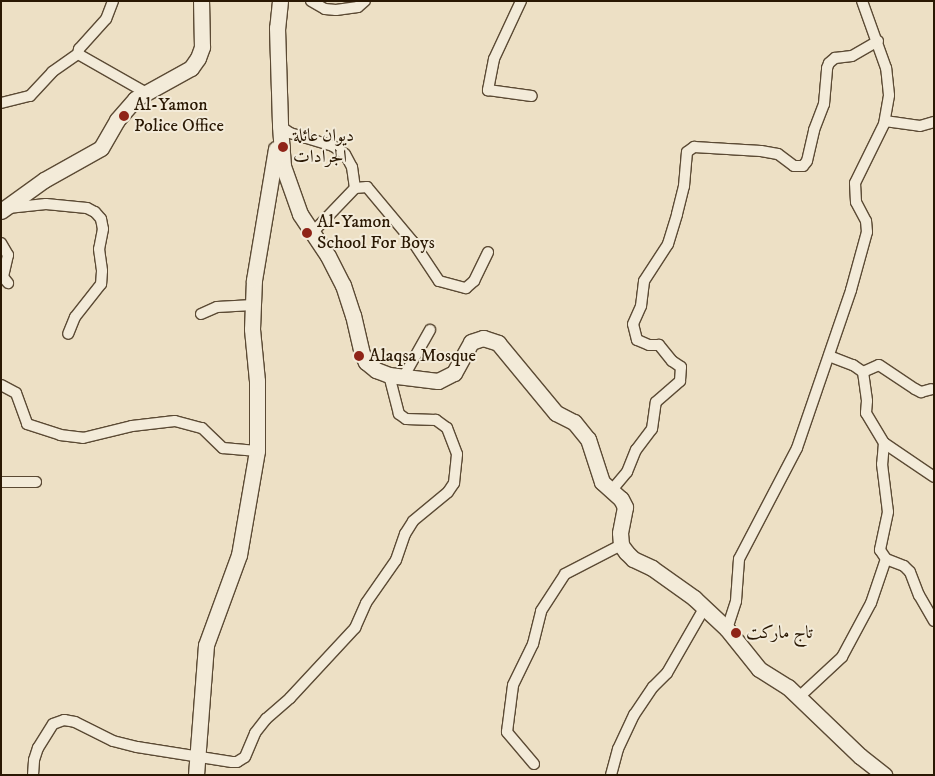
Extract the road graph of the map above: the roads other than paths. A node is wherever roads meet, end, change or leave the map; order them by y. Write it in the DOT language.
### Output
graph roads {
  1 [pos="113,1"];
  2 [pos="201,1"];
  3 [pos="280,1"];
  4 [pos="311,1"];
  5 [pos="365,1"];
  6 [pos="521,1"];
  7 [pos="862,1"];
  8 [pos="878,40"];
  9 [pos="78,54"];
  10 [pos="145,92"];
  11 [pos="532,96"];
  12 [pos="1,103"];
  13 [pos="885,121"];
  14 [pos="934,122"];
  15 [pos="280,126"];
  16 [pos="355,188"];
  17 [pos="3,210"];
  18 [pos="312,233"];
  19 [pos="1,243"];
  20 [pos="488,252"];
  21 [pos="8,283"];
  22 [pos="253,305"];
  23 [pos="201,314"];
  24 [pos="430,330"];
  25 [pos="68,334"];
  26 [pos="829,356"];
  27 [pos="863,372"];
  28 [pos="389,375"];
  29 [pos="404,376"];
  30 [pos="1,385"];
  31 [pos="932,389"];
  32 [pos="884,443"];
  33 [pos="257,451"];
  34 [pos="934,477"];
  35 [pos="1,482"];
  36 [pos="36,482"];
  37 [pos="611,491"];
  38 [pos="621,545"];
  39 [pos="886,559"];
  40 [pos="705,607"];
  41 [pos="934,621"];
  42 [pos="727,629"];
  43 [pos="799,697"];
  44 [pos="197,757"];
  45 [pos="534,764"];
  46 [pos="33,775"];
  47 [pos="196,775"];
  48 [pos="611,775"];
  49 [pos="884,775"];
  1 -- 9 [label="street"];
  2 -- 10 [label="street"];
  3 -- 15 [label="street"];
  4 -- 5 [label="street"];
  6 -- 11 [label="street"];
  7 -- 8 [label="street"];
  8 -- 13 [label="street"];
  8 -- 37 [label="street"];
  9 -- 10 [label="street"];
  9 -- 12 [label="street"];
  10 -- 17 [label="street"];
  13 -- 14 [label="street"];
  13 -- 26 [label="street"];
  15 -- 16 [label="street"];
  15 -- 18 [label="street"];
  15 -- 22 [label="street"];
  16 -- 18 [label="street"];
  16 -- 20 [label="street"];
  17 -- 25 [label="street"];
  18 -- 28 [label="street"];
  19 -- 21 [label="street"];
  22 -- 23 [label="street"];
  22 -- 33 [label="street"];
  24 -- 29 [label="street"];
  26 -- 27 [label="street"];
  26 -- 42 [label="street"];
  27 -- 31 [label="street"];
  27 -- 32 [label="street"];
  28 -- 29 [label="street"];
  28 -- 44 [label="street"];
  29 -- 37 [label="street"];
  30 -- 33 [label="street"];
  32 -- 34 [label="street"];
  32 -- 39 [label="street"];
  33 -- 44 [label="street"];
  35 -- 36 [label="street"];
  37 -- 38 [label="street"];
  38 -- 40 [label="street"];
  38 -- 45 [label="street"];
  39 -- 41 [label="street"];
  39 -- 43 [label="street"];
  40 -- 42 [label="street"];
  40 -- 48 [label="street"];
  42 -- 43 [label="street"];
  43 -- 49 [label="street"];
  44 -- 46 [label="street"];
  44 -- 47 [label="street"];
}
